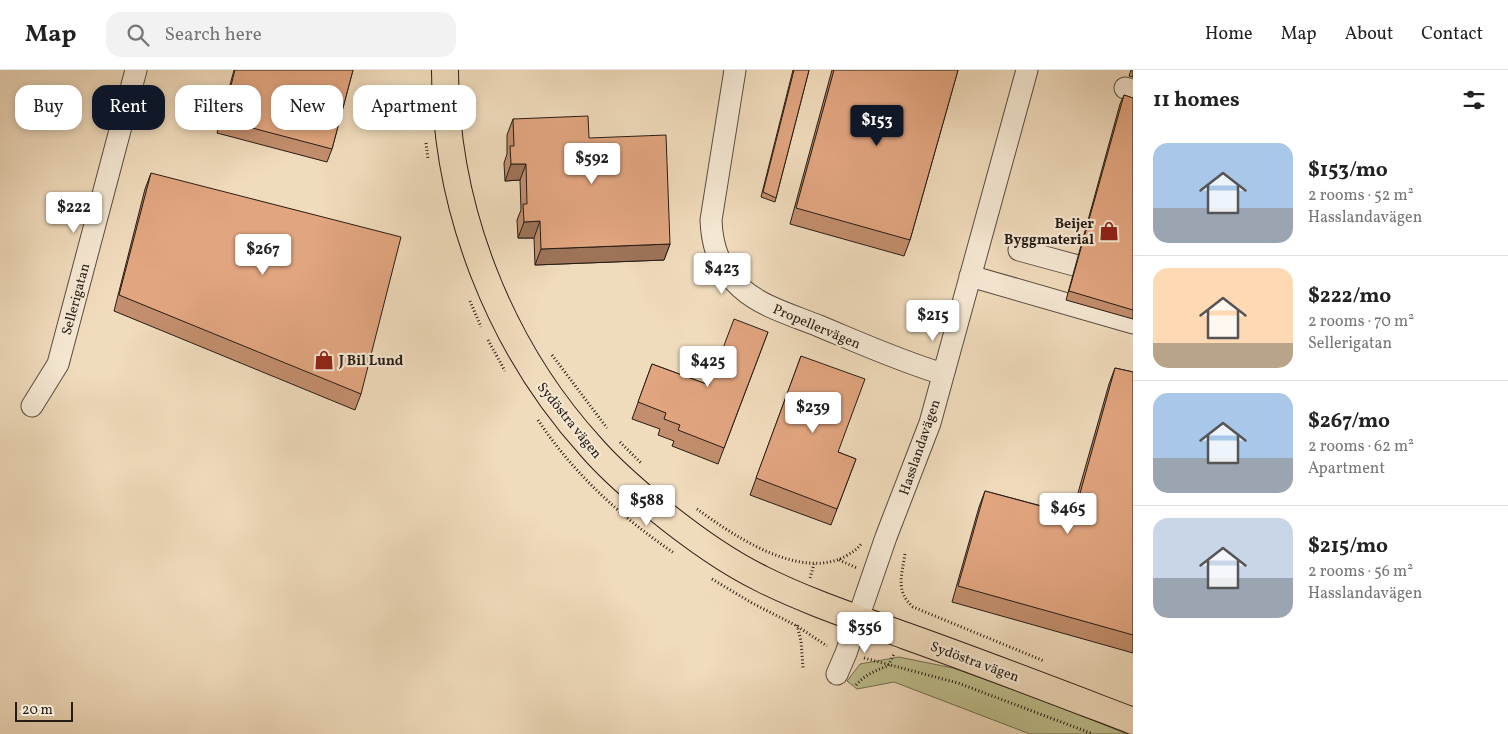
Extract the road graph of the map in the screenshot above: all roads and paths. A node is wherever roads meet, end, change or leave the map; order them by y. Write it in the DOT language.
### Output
graph roads {
  1 [pos="136,70"];
  2 [pos="445,70"];
  3 [pos="734,70"];
  4 [pos="1027,70"];
  5 [pos="426,142"];
  6 [pos="430,168"];
  7 [pos="1019,250"];
  8 [pos="970,276"];
  9 [pos="1133,281"];
  10 [pos="468,298"];
  11 [pos="1133,323"];
  12 [pos="483,330"];
  13 [pos="487,338"];
  14 [pos="548,349"];
  15 [pos="943,374"];
  16 [pos="508,376"];
  17 [pos="32,406"];
  18 [pos="537,419"];
  19 [pos="612,435"];
  20 [pos="618,441"];
  21 [pos="644,465"];
  22 [pos="690,504"];
  23 [pos="862,543"];
  24 [pos="905,554"];
  25 [pos="678,555"];
  26 [pos="707,576"];
  27 [pos="858,620"];
  28 [pos="846,653"];
  29 [pos="1046,662"];
  30 [pos="837,674"];
  31 [pos="1133,721"];
  32 [pos="1093,734"];
  1 -- 17 [label="street, Sellerigatan"];
  2 -- 27 [label="main road, Sydöstra vägen"];
  3 -- 15 [label="street, Propellervägen"];
  4 -- 8 [label="street, Hasslandavägen"];
  5 -- 6 [label="path"];
  7 -- 9 [label="street"];
  8 -- 11 [label="street"];
  8 -- 15 [label="street, Hasslandavägen"];
  10 -- 12 [label="path"];
  13 -- 16 [label="path"];
  14 -- 19 [label="path"];
  15 -- 27 [label="street, Hasslandavägen"];
  18 -- 25 [label="path"];
  20 -- 21 [label="path"];
  22 -- 23 [label="path"];
  24 -- 29 [label="path"];
  26 -- 28 [label="path"];
  27 -- 28 [label="street, Hasslandavägen"];
  27 -- 31 [label="main road, Sydöstra vägen"];
  28 -- 30 [label="street, Hasslandavägen"];
  28 -- 32 [label="path"];
}
